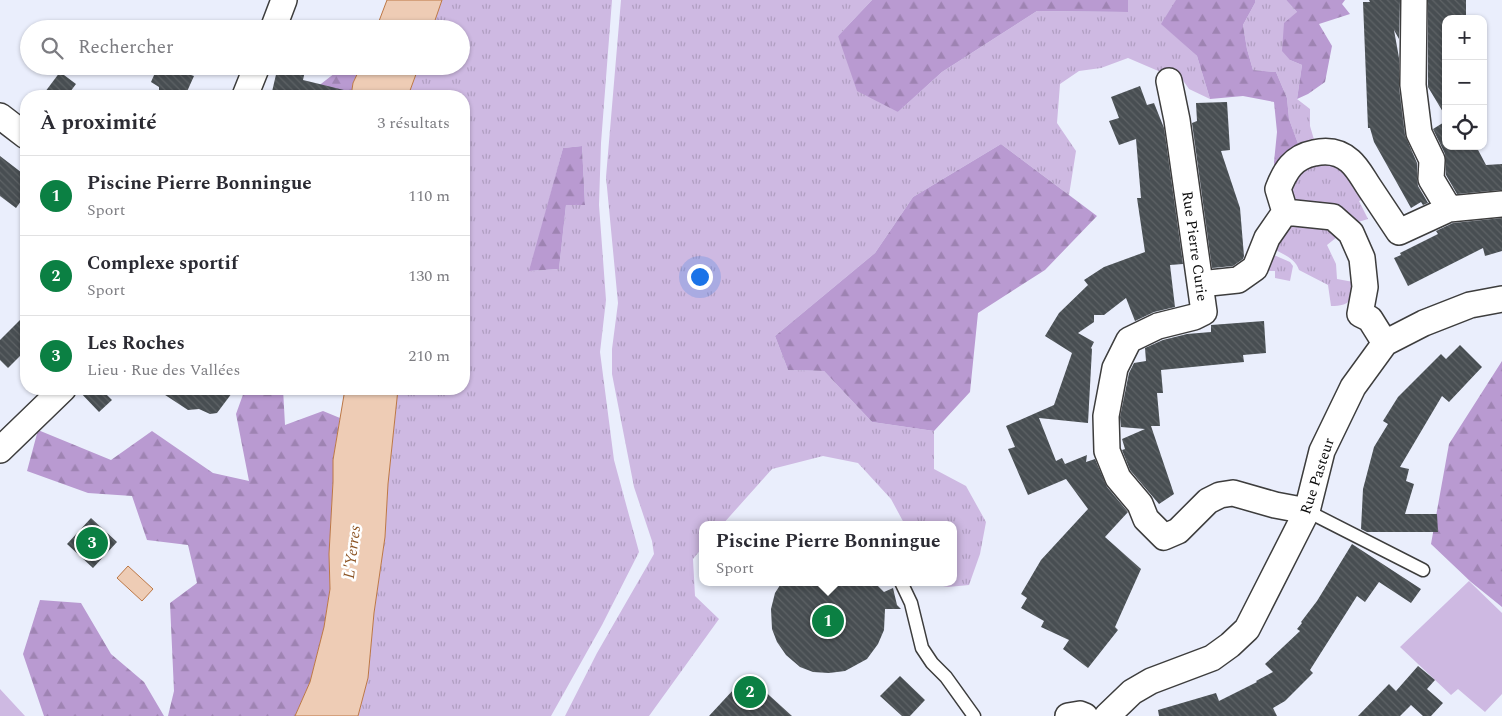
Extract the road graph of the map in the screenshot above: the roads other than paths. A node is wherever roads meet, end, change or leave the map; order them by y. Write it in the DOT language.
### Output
graph roads {
  1 [pos="284,0"];
  2 [pos="1414,0"];
  3 [pos="276,20"];
  4 [pos="253,75"];
  5 [pos="1169,81"];
  6 [pos="247,90"];
  7 [pos="0,116"];
  8 [pos="20,131"];
  9 [pos="1502,204"];
  10 [pos="1449,209"];
  11 [pos="1286,212"];
  12 [pos="1200,284"];
  13 [pos="1502,299"];
  14 [pos="1385,342"];
  15 [pos="57,395"];
  16 [pos="0,450"];
  17 [pos="1307,511"];
  18 [pos="1423,570"];
  19 [pos="904,586"];
  20 [pos="974,716"];
  21 [pos="1068,716"];
  22 [pos="1085,716"];
  23 [pos="1107,716"];
  1 -- 3 [label="street"];
  2 -- 10 [label="street"];
  4 -- 6 [label="street"];
  5 -- 12 [label="street, Rue Pierre Curie"];
  7 -- 8 [label="street"];
  9 -- 10 [label="street"];
  10 -- 11 [label="street"];
  11 -- 12 [label="street"];
  11 -- 14 [label="street"];
  12 -- 17 [label="street, Rue Pierre Curie"];
  13 -- 14 [label="street, Rue Pasteur"];
  14 -- 17 [label="street, Rue Pasteur"];
  15 -- 16 [label="street"];
  17 -- 18 [label="lane"];
  17 -- 23 [label="street, Rue Pasteur"];
  19 -- 20 [label="lane"];
  21 -- 22 [label="street"];
}
